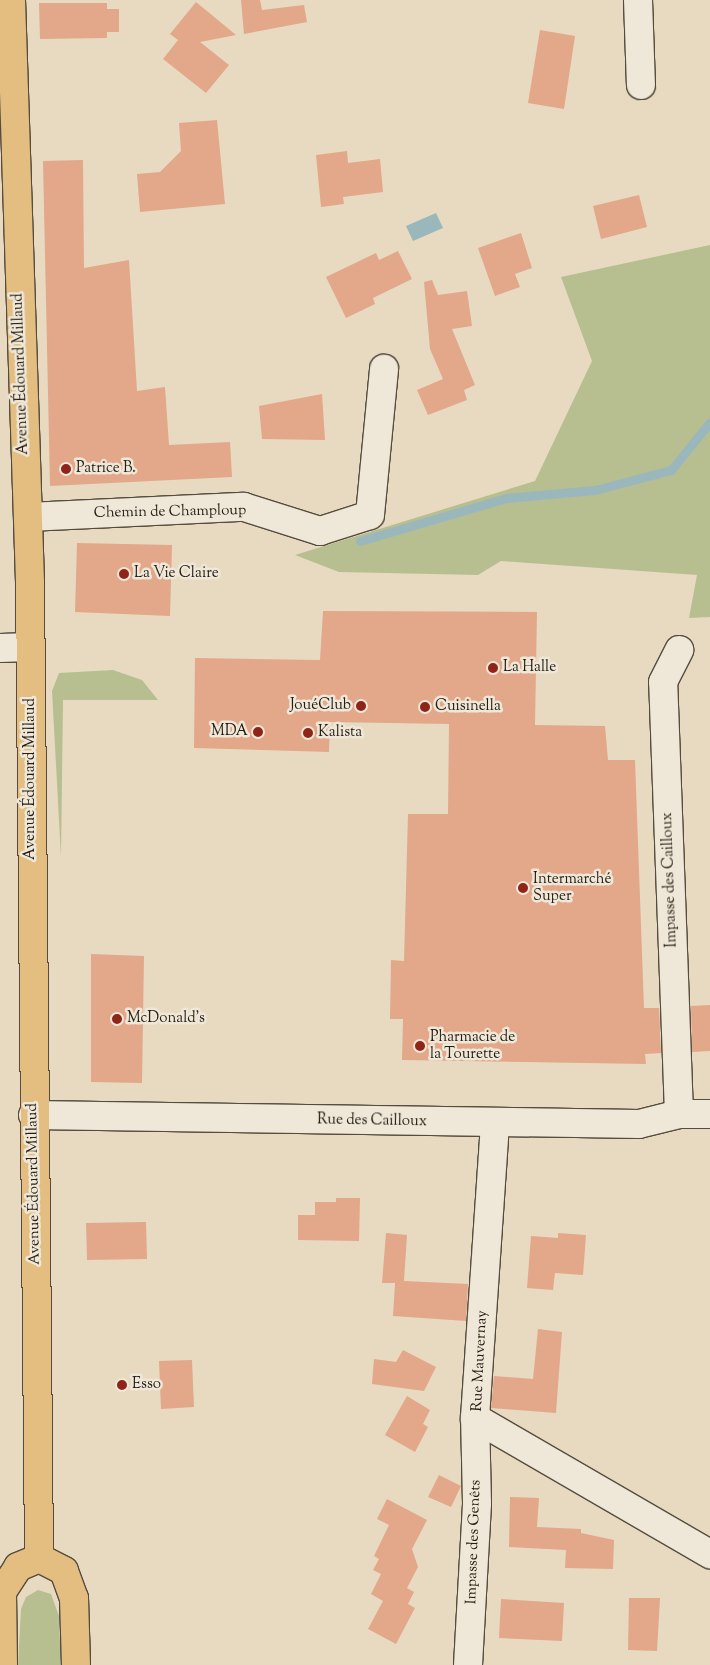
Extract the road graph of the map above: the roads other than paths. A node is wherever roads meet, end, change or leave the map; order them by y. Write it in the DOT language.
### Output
graph roads {
  1 [pos="11,0"];
  2 [pos="638,0"];
  3 [pos="641,86"];
  4 [pos="384,369"];
  5 [pos="28,517"];
  6 [pos="31,647"];
  7 [pos="0,648"];
  8 [pos="679,650"];
  9 [pos="679,1114"];
  10 [pos="710,1114"];
  11 [pos="33,1116"];
  12 [pos="495,1124"];
  13 [pos="475,1418"];
  14 [pos="710,1554"];
  15 [pos="39,1558"];
  16 [pos="3,1665"];
  17 [pos="76,1665"];
  18 [pos="468,1665"];
  1 -- 5 [label="main road, Avenue Édouard Millaud"];
  2 -- 3 [label="street"];
  4 -- 5 [label="street, Chemin de Champloup"];
  5 -- 6 [label="main road, Avenue Édouard Millaud"];
  6 -- 7 [label="street"];
  6 -- 11 [label="main road, Avenue Édouard Millaud"];
  8 -- 9 [label="street, Impasse des Cailloux"];
  9 -- 10 [label="street, Rue des Cailloux"];
  9 -- 12 [label="street, Rue des Cailloux"];
  11 -- 12 [label="street, Rue des Cailloux"];
  11 -- 15 [label="main road, Avenue Édouard Millaud"];
  12 -- 13 [label="street, Rue Mauvernay"];
  13 -- 14 [label="street, Rue Mauvernay"];
  13 -- 18 [label="street, Impasse des Genêts"];
  15 -- 16 [label="main road"];
  15 -- 17 [label="main road"];
}
